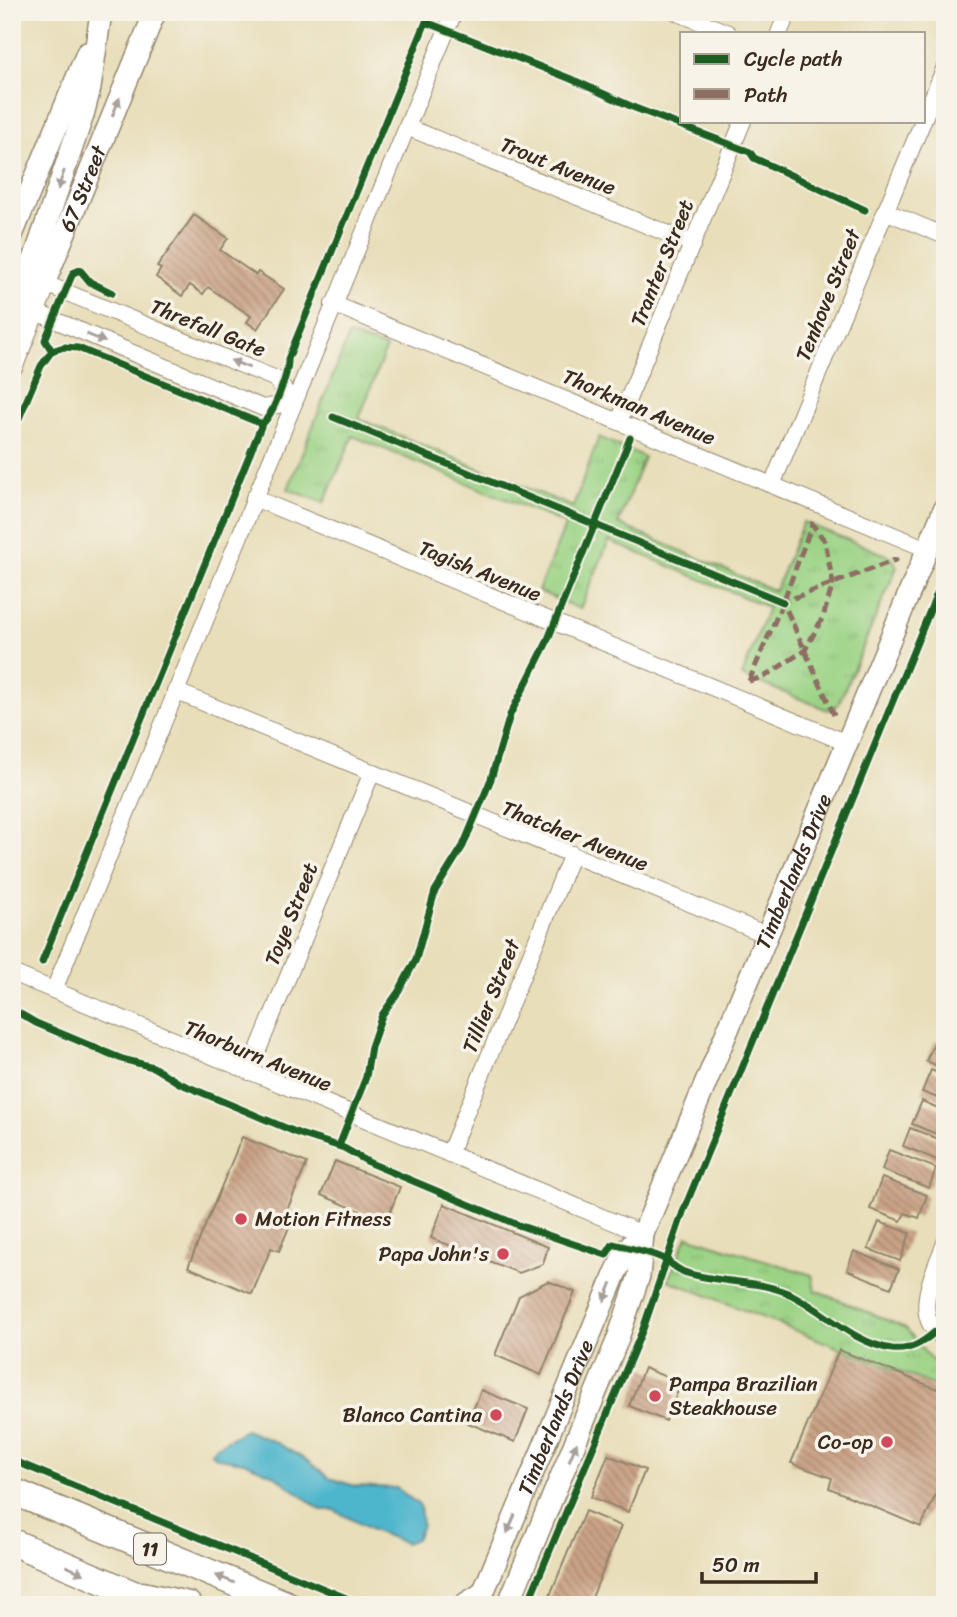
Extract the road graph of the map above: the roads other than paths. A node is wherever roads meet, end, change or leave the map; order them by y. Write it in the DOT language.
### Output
graph roads {
  1 [pos="155,12"];
  2 [pos="454,12"];
  3 [pos="676,12"];
  4 [pos="788,12"];
  5 [pos="102,16"];
  6 [pos="726,32"];
  7 [pos="779,32"];
  8 [pos="945,67"];
  9 [pos="926,112"];
  10 [pos="743,122"];
  11 [pos="922,122"];
  12 [pos="407,127"];
  13 [pos="885,211"];
  14 [pos="12,235"];
  15 [pos="945,236"];
  16 [pos="692,244"];
  17 [pos="28,277"];
  18 [pos="334,304"];
  19 [pos="23,307"];
  20 [pos="12,363"];
  21 [pos="293,402"];
  22 [pos="619,421"];
  23 [pos="772,485"];
  24 [pos="254,498"];
  25 [pos="945,507"];
  26 [pos="927,549"];
  27 [pos="176,691"];
  28 [pos="847,743"];
  29 [pos="372,772"];
  30 [pos="572,854"];
  31 [pos="767,935"];
  32 [pos="12,973"];
  33 [pos="54,990"];
  34 [pos="249,1072"];
  35 [pos="449,1154"];
  36 [pos="643,1234"];
  37 [pos="945,1243"];
  38 [pos="945,1339"];
  39 [pos="12,1491"];
  40 [pos="12,1542"];
  41 [pos="130,1593"];
  42 [pos="476,1602"];
  43 [pos="159,1605"];
  44 [pos="188,1605"];
  45 [pos="288,1605"];
  46 [pos="508,1605"];
  17 -- 1 [label="street, 67 Street, one-way"];
  2 -- 12 [label="street"];
  3 -- 6 [label="street"];
  4 -- 7 [label="street"];
  5 -- 14 [label="street"];
  5 -- 17 [label="street, one-way"];
  8 -- 9 [label="street, Tenhove Street"];
  10 -- 16 [label="street, Tranter Street"];
  11 -- 13 [label="street, Tenhove Street"];
  12 -- 16 [label="street, Trout Avenue"];
  12 -- 18 [label="street"];
  13 -- 15 [label="street"];
  13 -- 23 [label="street, Tenhove Street"];
  16 -- 22 [label="street, Tranter Street"];
  17 -- 19 [label="main road, 67 Street"];
  21 -- 17 [label="street, Threfall Gate, one-way"];
  18 -- 21 [label="street"];
  18 -- 22 [label="street, Thorkman Avenue"];
  19 -- 20 [label="main road, 67 Street"];
  19 -- 21 [label="street, one-way"];
  21 -- 24 [label="street"];
  22 -- 23 [label="street, Thorkman Avenue"];
  23 -- 26 [label="street, Thorkman Avenue"];
  24 -- 27 [label="street"];
  24 -- 28 [label="street, Tagish Avenue"];
  25 -- 26 [label="street, Timberlands Drive"];
  26 -- 28 [label="street, Timberlands Drive"];
  27 -- 29 [label="street, Thatcher Avenue"];
  27 -- 33 [label="street"];
  28 -- 31 [label="street, Timberlands Drive"];
  29 -- 30 [label="street, Thatcher Avenue"];
  29 -- 34 [label="street, Toye Street"];
  30 -- 31 [label="street, Thatcher Avenue"];
  30 -- 35 [label="street, Tillier Street"];
  31 -- 36 [label="street, Timberlands Drive"];
  32 -- 33 [label="street, Thorburn Avenue"];
  33 -- 34 [label="street, Thorburn Avenue"];
  34 -- 35 [label="street, Thorburn Avenue"];
  35 -- 36 [label="street, Thorburn Avenue"];
  36 -- 42 [label="street, Timberlands Drive, one-way"];
  46 -- 36 [label="street, Timberlands Drive, one-way"];
  37 -- 38 [label="street"];
  45 -- 39 [label="main road, 11, one-way"];
  40 -- 41 [label="main road, 11, one-way"];
  41 -- 43 [label="main road, 11"];
  41 -- 44 [label="main road"];
}
